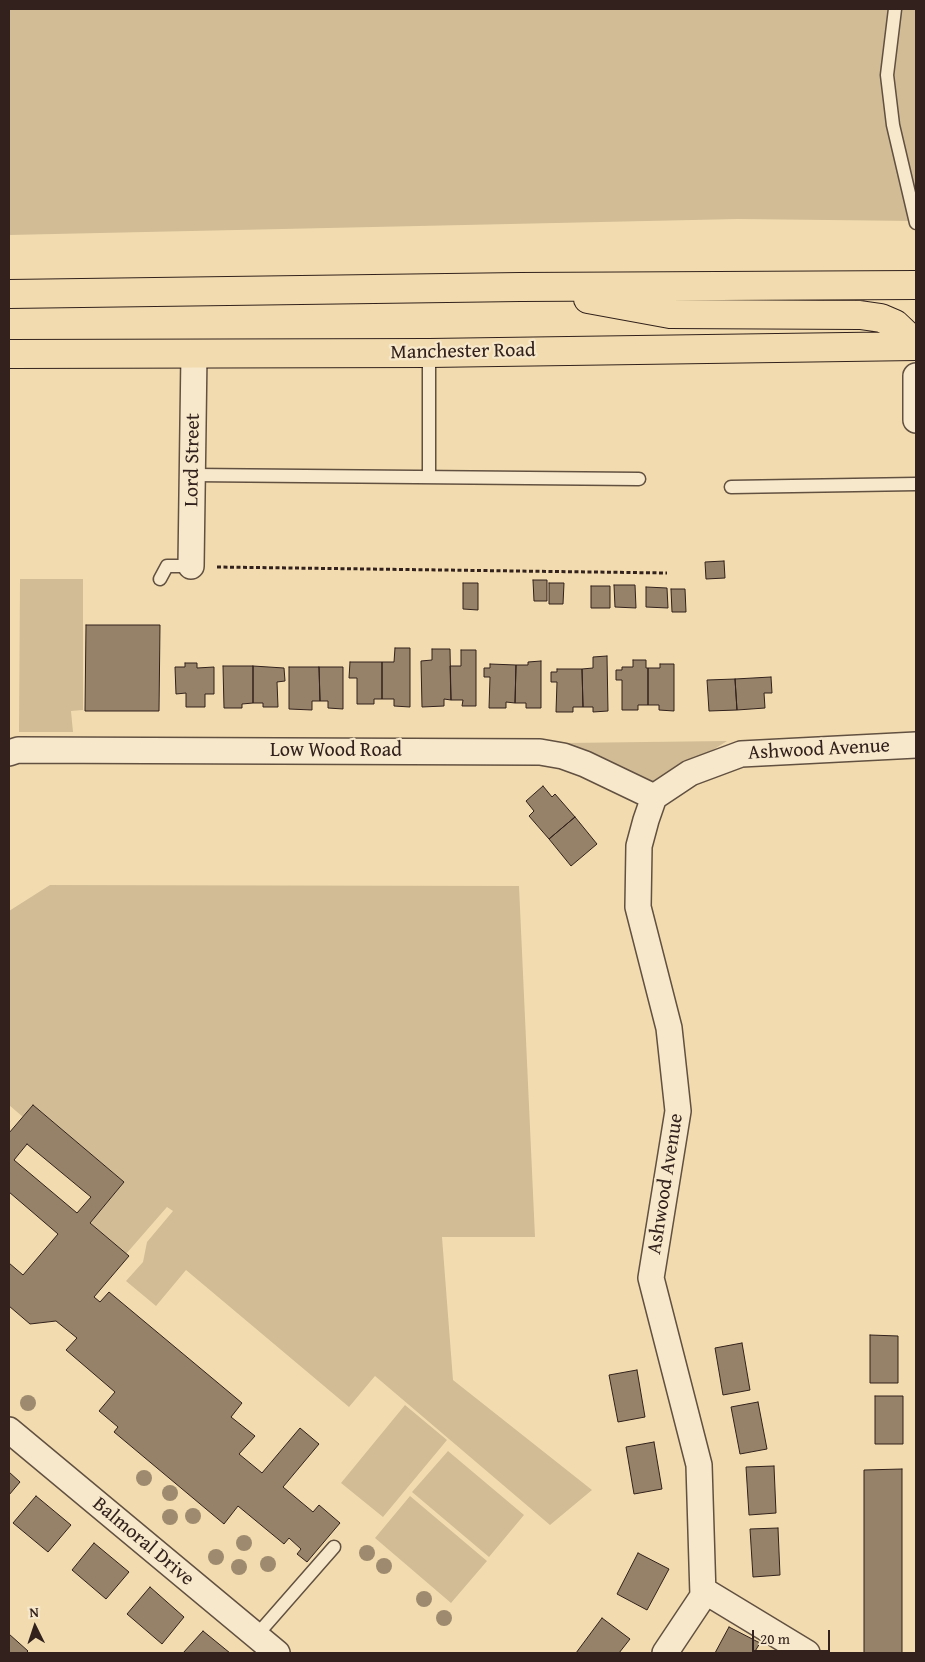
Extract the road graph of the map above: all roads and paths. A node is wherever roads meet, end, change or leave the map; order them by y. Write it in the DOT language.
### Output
graph roads {
  1 [pos="895,9"];
  2 [pos="916,223"];
  3 [pos="916,286"];
  4 [pos="520,287"];
  5 [pos="9,294"];
  6 [pos="916,345"];
  7 [pos="430,353"];
  8 [pos="9,354"];
  9 [pos="194,354"];
  10 [pos="916,376"];
  11 [pos="916,420"];
  12 [pos="194,475"];
  13 [pos="429,476"];
  14 [pos="639,479"];
  15 [pos="916,484"];
  16 [pos="731,487"];
  17 [pos="191,566"];
  18 [pos="668,573"];
  19 [pos="160,579"];
  20 [pos="916,745"];
  21 [pos="9,753"];
  22 [pos="654,797"];
  23 [pos="9,1430"];
  24 [pos="334,1547"];
  25 [pos="703,1590"];
  26 [pos="256,1636"];
  27 [pos="276,1653"];
  28 [pos="665,1653"];
  29 [pos="807,1653"];
  1 -- 2 [label="lane"];
  3 -- 4 [label="highway"];
  4 -- 5 [label="highway"];
  4 -- 6 [label="highway"];
  6 -- 7 [label="highway, Manchester Road"];
  7 -- 9 [label="highway, Manchester Road"];
  7 -- 13 [label="lane"];
  8 -- 9 [label="highway, Manchester Road"];
  9 -- 12 [label="street, Lord Street"];
  10 -- 11 [label="street"];
  12 -- 13 [label="lane"];
  12 -- 17 [label="street, Lord Street"];
  13 -- 14 [label="lane"];
  15 -- 16 [label="lane"];
  17 -- 18 [label="path"];
  17 -- 19 [label="lane"];
  20 -- 22 [label="street, Ashwood Avenue"];
  21 -- 22 [label="street, Low Wood Road"];
  22 -- 25 [label="street, Ashwood Avenue"];
  23 -- 26 [label="street, Balmoral Drive"];
  24 -- 26 [label="lane"];
  25 -- 28 [label="street, Ashwood Avenue"];
  25 -- 29 [label="street"];
  26 -- 27 [label="street, Balmoral Drive"];
}
